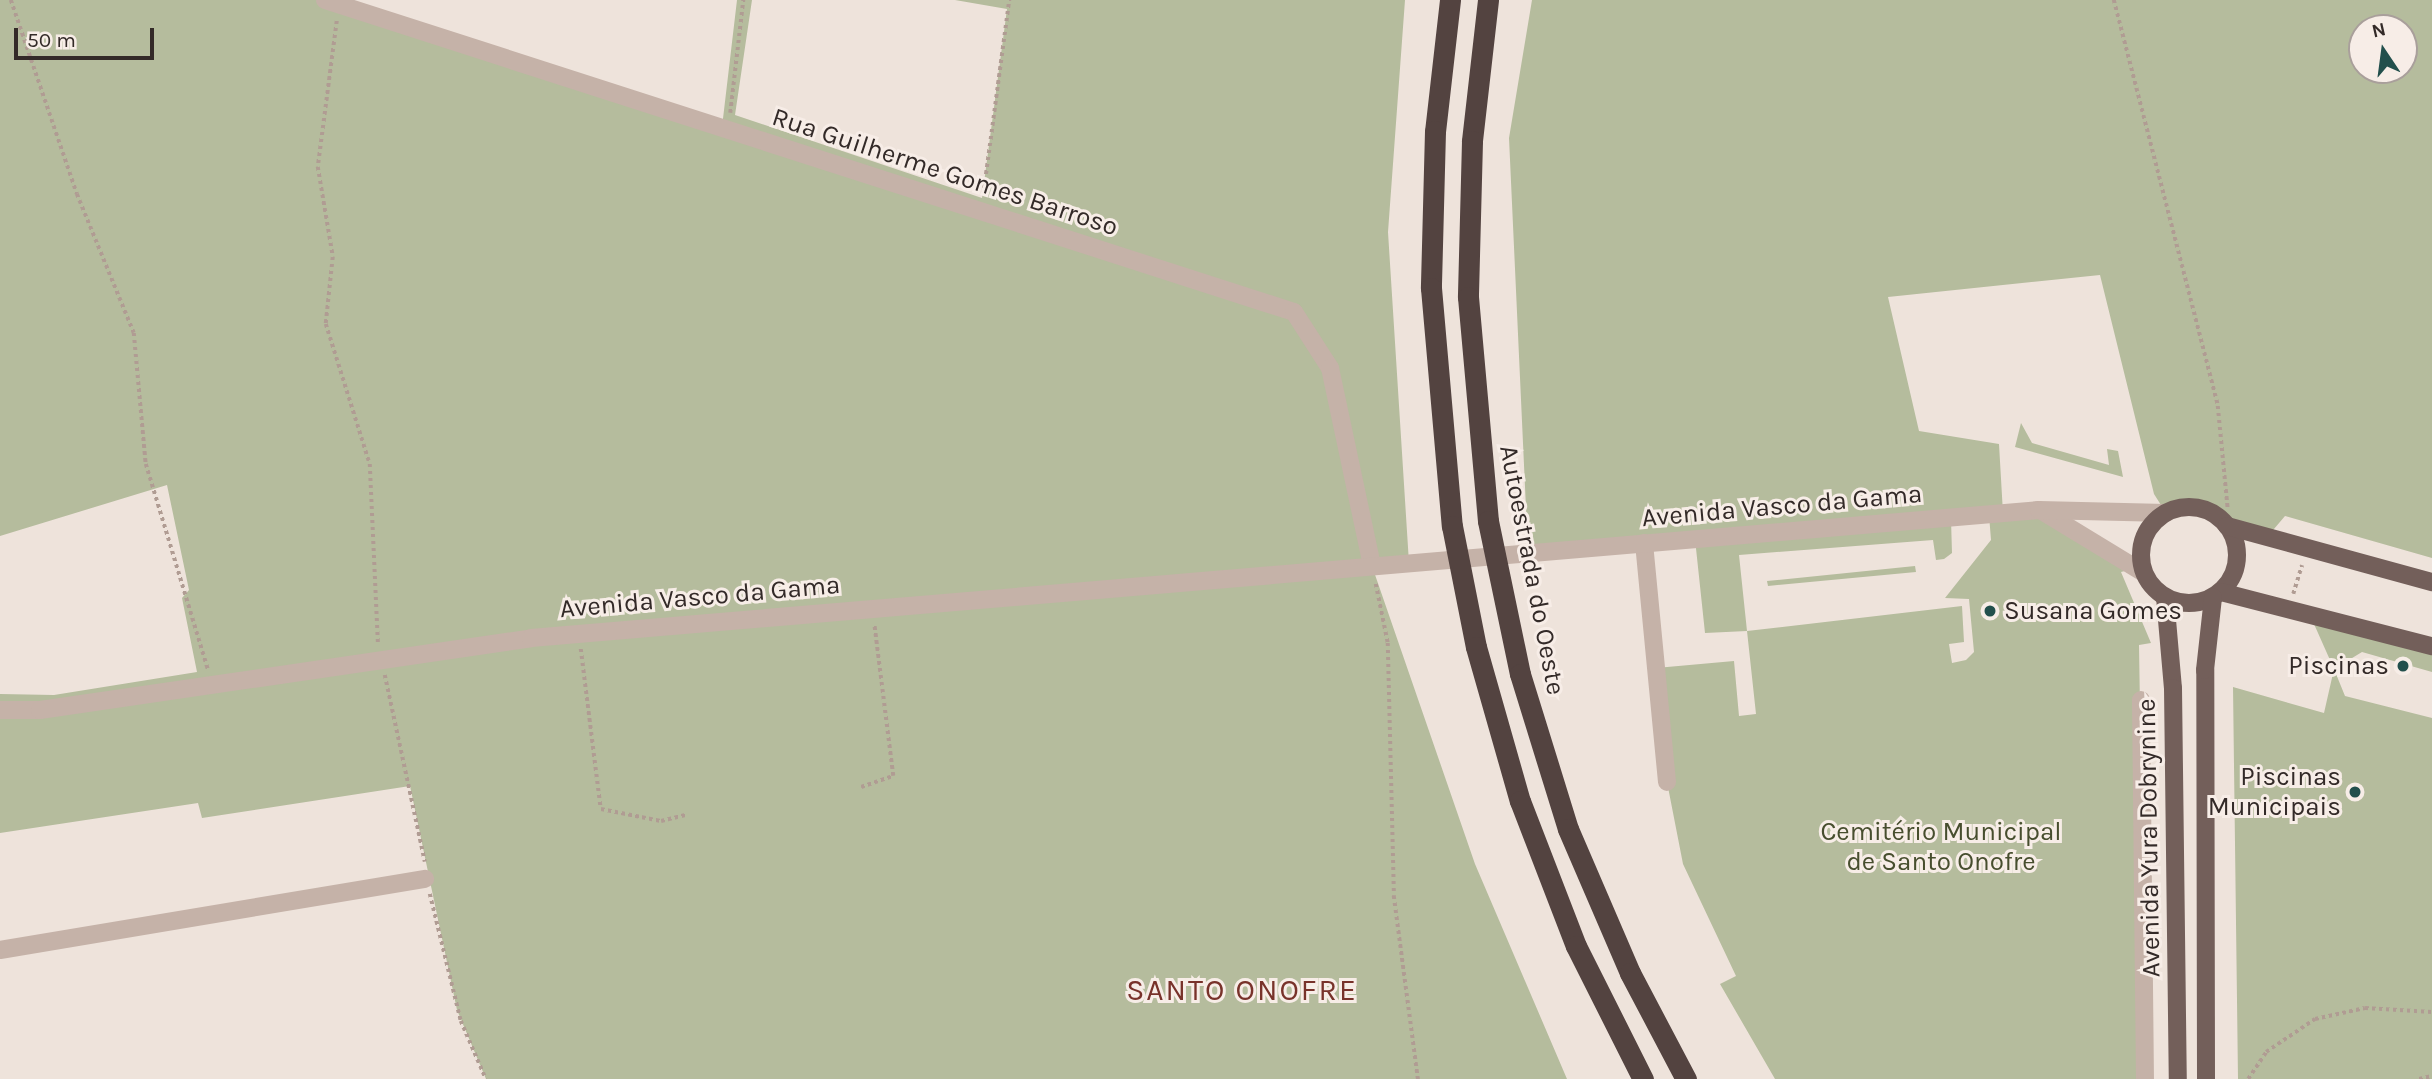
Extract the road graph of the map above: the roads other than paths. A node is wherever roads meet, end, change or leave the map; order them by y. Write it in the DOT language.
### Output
graph roads {
  1 [pos="1450,0"];
  2 [pos="1488,0"];
  3 [pos="332,2"];
  4 [pos="2039,510"];
  5 [pos="2166,513"];
  6 [pos="2227,526"];
  7 [pos="1644,543"];
  8 [pos="1372,565"];
  9 [pos="2144,573"];
  10 [pos="2432,582"];
  11 [pos="2217,595"];
  12 [pos="2165,597"];
  13 [pos="2432,646"];
  14 [pos="2141,700"];
  15 [pos="0,710"];
  16 [pos="1667,782"];
  17 [pos="425,879"];
  18 [pos="0,950"];
  19 [pos="1643,1079"];
  20 [pos="1685,1079"];
  21 [pos="2145,1079"];
  22 [pos="2178,1079"];
  23 [pos="2206,1079"];
  1 -- 19 [label="highway"];
  2 -- 20 [label="highway, Autoestrada do Oeste"];
  3 -- 8 [label="street, Rua Guilherme Gomes Barroso"];
  4 -- 5 [label="street, Avenida Vasco da Gama"];
  4 -- 7 [label="street, Avenida Vasco da Gama"];
  4 -- 9 [label="street"];
  5 -- 6 [label="main road"];
  5 -- 9 [label="main road"];
  6 -- 10 [label="main road"];
  6 -- 11 [label="main road"];
  7 -- 8 [label="street, Avenida Vasco da Gama"];
  7 -- 16 [label="street"];
  8 -- 15 [label="street, Avenida Vasco da Gama"];
  9 -- 12 [label="main road"];
  11 -- 12 [label="main road"];
  11 -- 13 [label="main road"];
  11 -- 23 [label="main road, Avenida Yura Dobrynine"];
  12 -- 22 [label="main road, Avenida Yura Dobrynine"];
  14 -- 21 [label="street"];
  17 -- 18 [label="street"];
}
